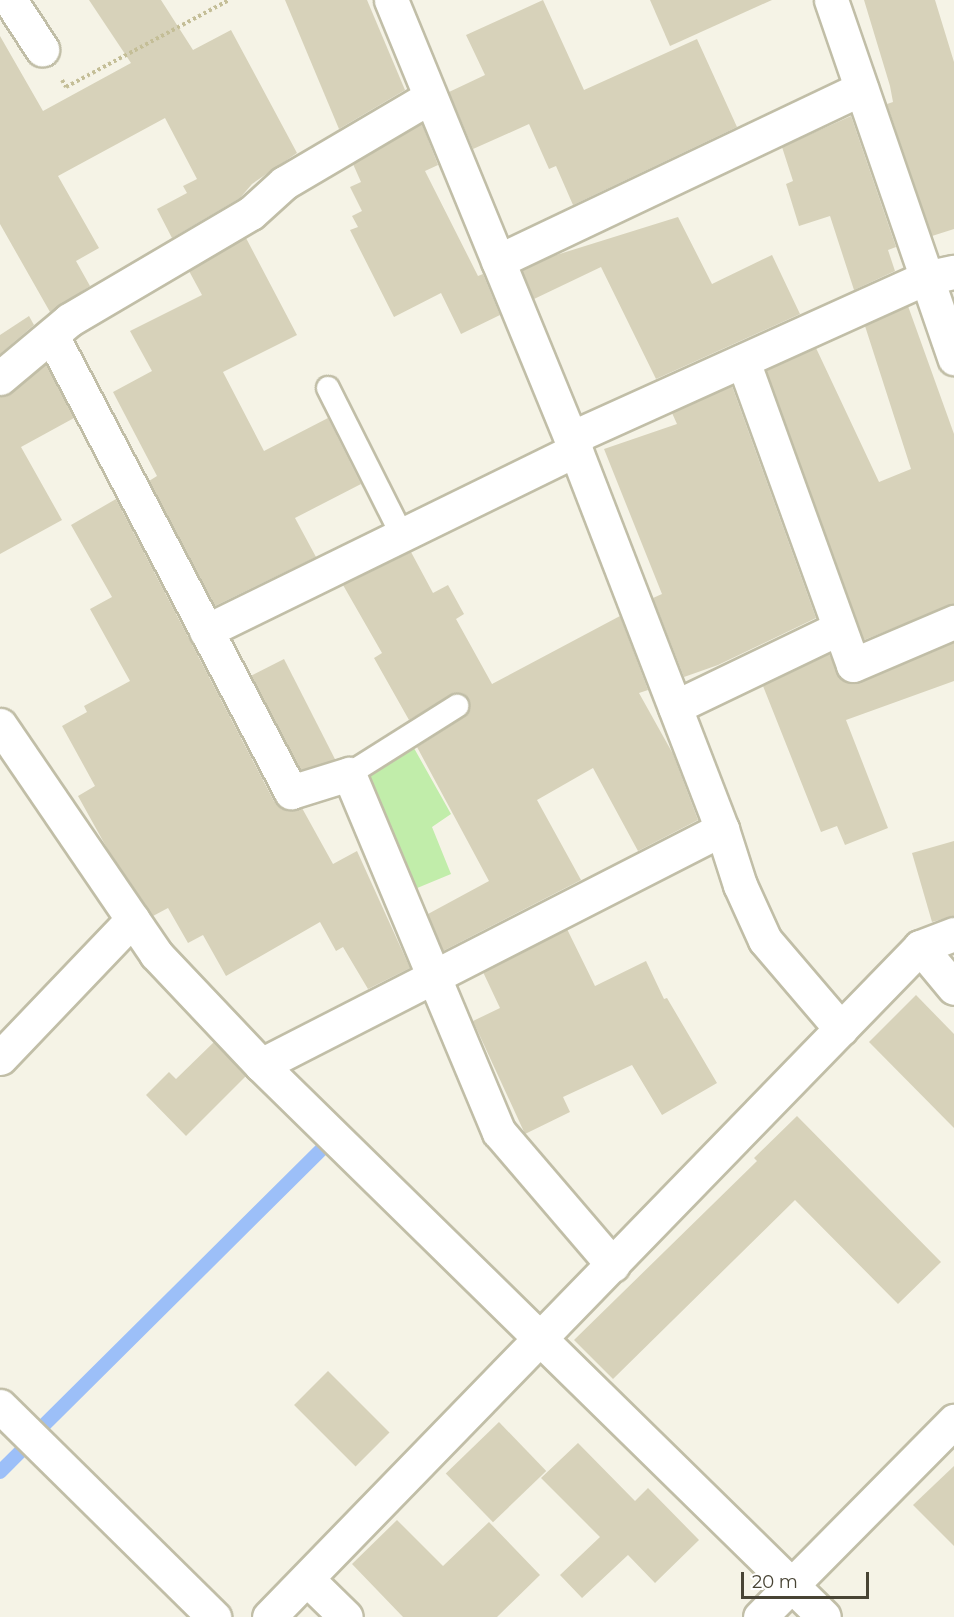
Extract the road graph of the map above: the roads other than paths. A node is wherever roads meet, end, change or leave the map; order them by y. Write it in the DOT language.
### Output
graph roads {
  1 [pos="10,0"];
  2 [pos="391,0"];
  3 [pos="831,0"];
  4 [pos="42,49"];
  5 [pos="861,89"];
  6 [pos="430,97"];
  7 [pos="498,261"];
  8 [pos="940,275"];
  9 [pos="52,336"];
  10 [pos="954,358"];
  11 [pos="743,361"];
  12 [pos="0,378"];
  13 [pos="328,388"];
  14 [pos="574,444"];
  15 [pos="402,535"];
  16 [pos="954,622"];
  17 [pos="839,628"];
  18 [pos="206,631"];
  19 [pos="457,706"];
  20 [pos="675,707"];
  21 [pos="0,725"];
  22 [pos="349,774"];
  23 [pos="722,829"];
  24 [pos="133,919"];
  25 [pos="954,933"];
  26 [pos="920,947"];
  27 [pos="434,976"];
  28 [pos="954,988"];
  29 [pos="841,1029"];
  30 [pos="0,1058"];
  31 [pos="261,1065"];
  32 [pos="613,1265"];
  33 [pos="543,1339"];
  34 [pos="0,1406"];
  35 [pos="954,1421"];
  36 [pos="307,1579"];
  37 [pos="792,1585"];
  38 [pos="214,1617"];
  39 [pos="269,1617"];
  40 [pos="346,1617"];
  41 [pos="760,1617"];
  42 [pos="824,1617"];
  1 -- 4 [label="street"];
  2 -- 6 [label="street"];
  3 -- 5 [label="street"];
  5 -- 7 [label="street"];
  5 -- 8 [label="street"];
  6 -- 7 [label="street"];
  6 -- 9 [label="street"];
  7 -- 14 [label="street"];
  8 -- 10 [label="street"];
  8 -- 11 [label="street"];
  9 -- 12 [label="street"];
  9 -- 18 [label="street"];
  11 -- 14 [label="street"];
  11 -- 17 [label="street"];
  13 -- 15 [label="lane"];
  14 -- 15 [label="street"];
  14 -- 20 [label="street"];
  15 -- 18 [label="street"];
  16 -- 17 [label="street"];
  17 -- 20 [label="street"];
  18 -- 22 [label="street"];
  19 -- 22 [label="lane"];
  20 -- 23 [label="street"];
  21 -- 24 [label="street"];
  22 -- 27 [label="street"];
  23 -- 27 [label="street"];
  23 -- 29 [label="street"];
  24 -- 30 [label="street"];
  24 -- 31 [label="street"];
  25 -- 26 [label="street"];
  26 -- 28 [label="street"];
  26 -- 29 [label="street"];
  27 -- 31 [label="street"];
  27 -- 32 [label="street"];
  29 -- 32 [label="street"];
  31 -- 33 [label="street"];
  32 -- 33 [label="street"];
  33 -- 36 [label="street"];
  33 -- 37 [label="street"];
  34 -- 38 [label="street"];
  35 -- 37 [label="street"];
  36 -- 39 [label="street"];
  36 -- 40 [label="street"];
  37 -- 41 [label="street"];
  37 -- 42 [label="street"];
}
